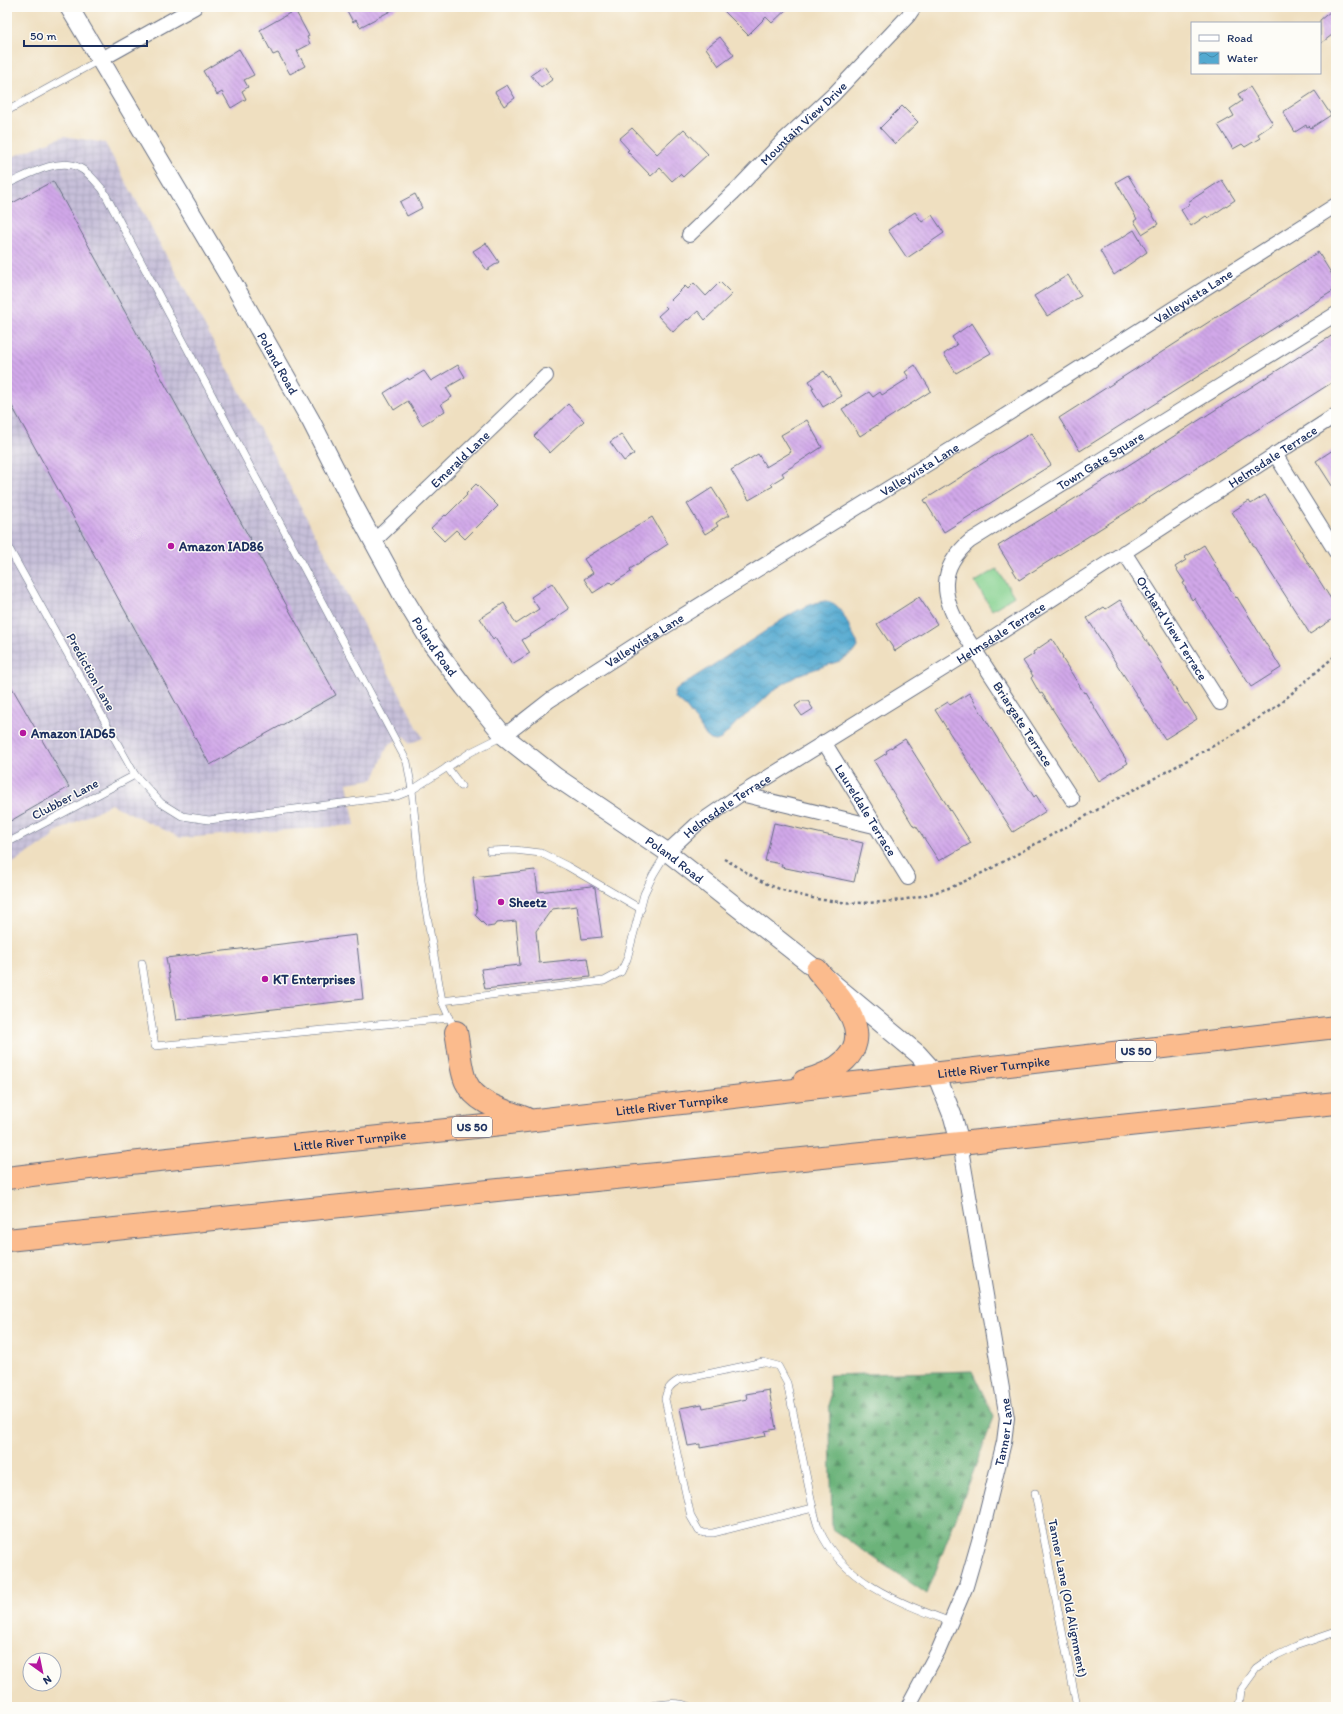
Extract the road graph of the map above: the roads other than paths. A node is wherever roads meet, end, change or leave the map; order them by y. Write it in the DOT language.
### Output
graph roads {
  1 [pos="69,7"];
  2 [pos="195,7"];
  3 [pos="914,7"];
  4 [pos="100,60"];
  5 [pos="7,111"];
  6 [pos="7,184"];
  7 [pos="1336,205"];
  8 [pos="689,235"];
  9 [pos="1336,314"];
  10 [pos="546,376"];
  11 [pos="1336,415"];
  12 [pos="1275,454"];
  13 [pos="373,542"];
  14 [pos="7,544"];
  15 [pos="1124,552"];
  16 [pos="1336,552"];
  17 [pos="974,649"];
  18 [pos="1220,703"];
  19 [pos="504,736"];
  20 [pos="824,742"];
  21 [pos="447,767"];
  22 [pos="134,775"];
  23 [pos="460,786"];
  24 [pos="412,790"];
  25 [pos="741,794"];
  26 [pos="1072,799"];
  27 [pos="874,826"];
  28 [pos="7,843"];
  29 [pos="490,851"];
  30 [pos="667,852"];
  31 [pos="908,878"];
  32 [pos="640,909"];
  33 [pos="142,963"];
  34 [pos="817,970"];
  35 [pos="442,1001"];
  36 [pos="453,1025"];
  37 [pos="1336,1027"];
  38 [pos="936,1074"];
  39 [pos="750,1095"];
  40 [pos="1336,1102"];
  41 [pos="528,1119"];
  42 [pos="960,1143"];
  43 [pos="7,1178"];
  44 [pos="7,1240"];
  45 [pos="1035,1493"];
  46 [pos="813,1508"];
  47 [pos="951,1622"];
  48 [pos="1336,1632"];
  49 [pos="644,1707"];
  50 [pos="691,1707"];
  51 [pos="908,1707"];
  52 [pos="1077,1707"];
  53 [pos="1239,1707"];
  1 -- 4 [label="street, Poland Road"];
  2 -- 4 [label="street"];
  3 -- 8 [label="street, Mountain View Drive"];
  4 -- 5 [label="lane"];
  4 -- 13 [label="street, Poland Road"];
  6 -- 24 [label="lane"];
  7 -- 19 [label="street, Valleyvista Lane"];
  9 -- 17 [label="street, Town Gate Square"];
  10 -- 13 [label="street, Emerald Lane"];
  11 -- 12 [label="street, Helmsdale Terrace"];
  12 -- 15 [label="street, Helmsdale Terrace"];
  12 -- 16 [label="street"];
  13 -- 19 [label="street, Poland Road"];
  14 -- 22 [label="lane, Prediction Lane"];
  15 -- 17 [label="street, Helmsdale Terrace"];
  15 -- 18 [label="street, Orchard View Terrace"];
  17 -- 20 [label="street, Helmsdale Terrace"];
  17 -- 26 [label="street, Briargate Terrace"];
  19 -- 21 [label="lane, Prediction Lane"];
  19 -- 30 [label="street, Poland Road"];
  20 -- 25 [label="street, Helmsdale Terrace"];
  20 -- 27 [label="street, Laureldale Terrace"];
  21 -- 23 [label="lane"];
  21 -- 24 [label="lane, Prediction Lane"];
  22 -- 24 [label="lane, Prediction Lane"];
  22 -- 28 [label="lane, Clubber Lane"];
  24 -- 35 [label="lane"];
  25 -- 27 [label="street"];
  25 -- 30 [label="street, Helmsdale Terrace"];
  27 -- 31 [label="street, Laureldale Terrace"];
  29 -- 32 [label="lane"];
  30 -- 32 [label="lane"];
  30 -- 34 [label="street, Poland Road"];
  32 -- 35 [label="lane"];
  33 -- 36 [label="lane"];
  34 -- 38 [label="street, Poland Road"];
  34 -- 39 [label="highway"];
  35 -- 36 [label="lane"];
  36 -- 41 [label="highway"];
  37 -- 38 [label="highway, Little River Turnpike / US 50"];
  38 -- 39 [label="highway, Little River Turnpike / US 50"];
  38 -- 42 [label="street, Poland Road"];
  39 -- 41 [label="highway, Little River Turnpike / US 50"];
  40 -- 42 [label="highway"];
  41 -- 43 [label="highway, Little River Turnpike / US 50"];
  42 -- 44 [label="highway"];
  42 -- 47 [label="street, Tanner Lane"];
  45 -- 52 [label="lane, Tanner Lane (Old Alignment)"];
  46 -- 46 [label="lane"];
  46 -- 47 [label="lane"];
  47 -- 51 [label="street, Tanner Lane"];
  48 -- 53 [label="lane"];
  49 -- 50 [label="lane"];
}
